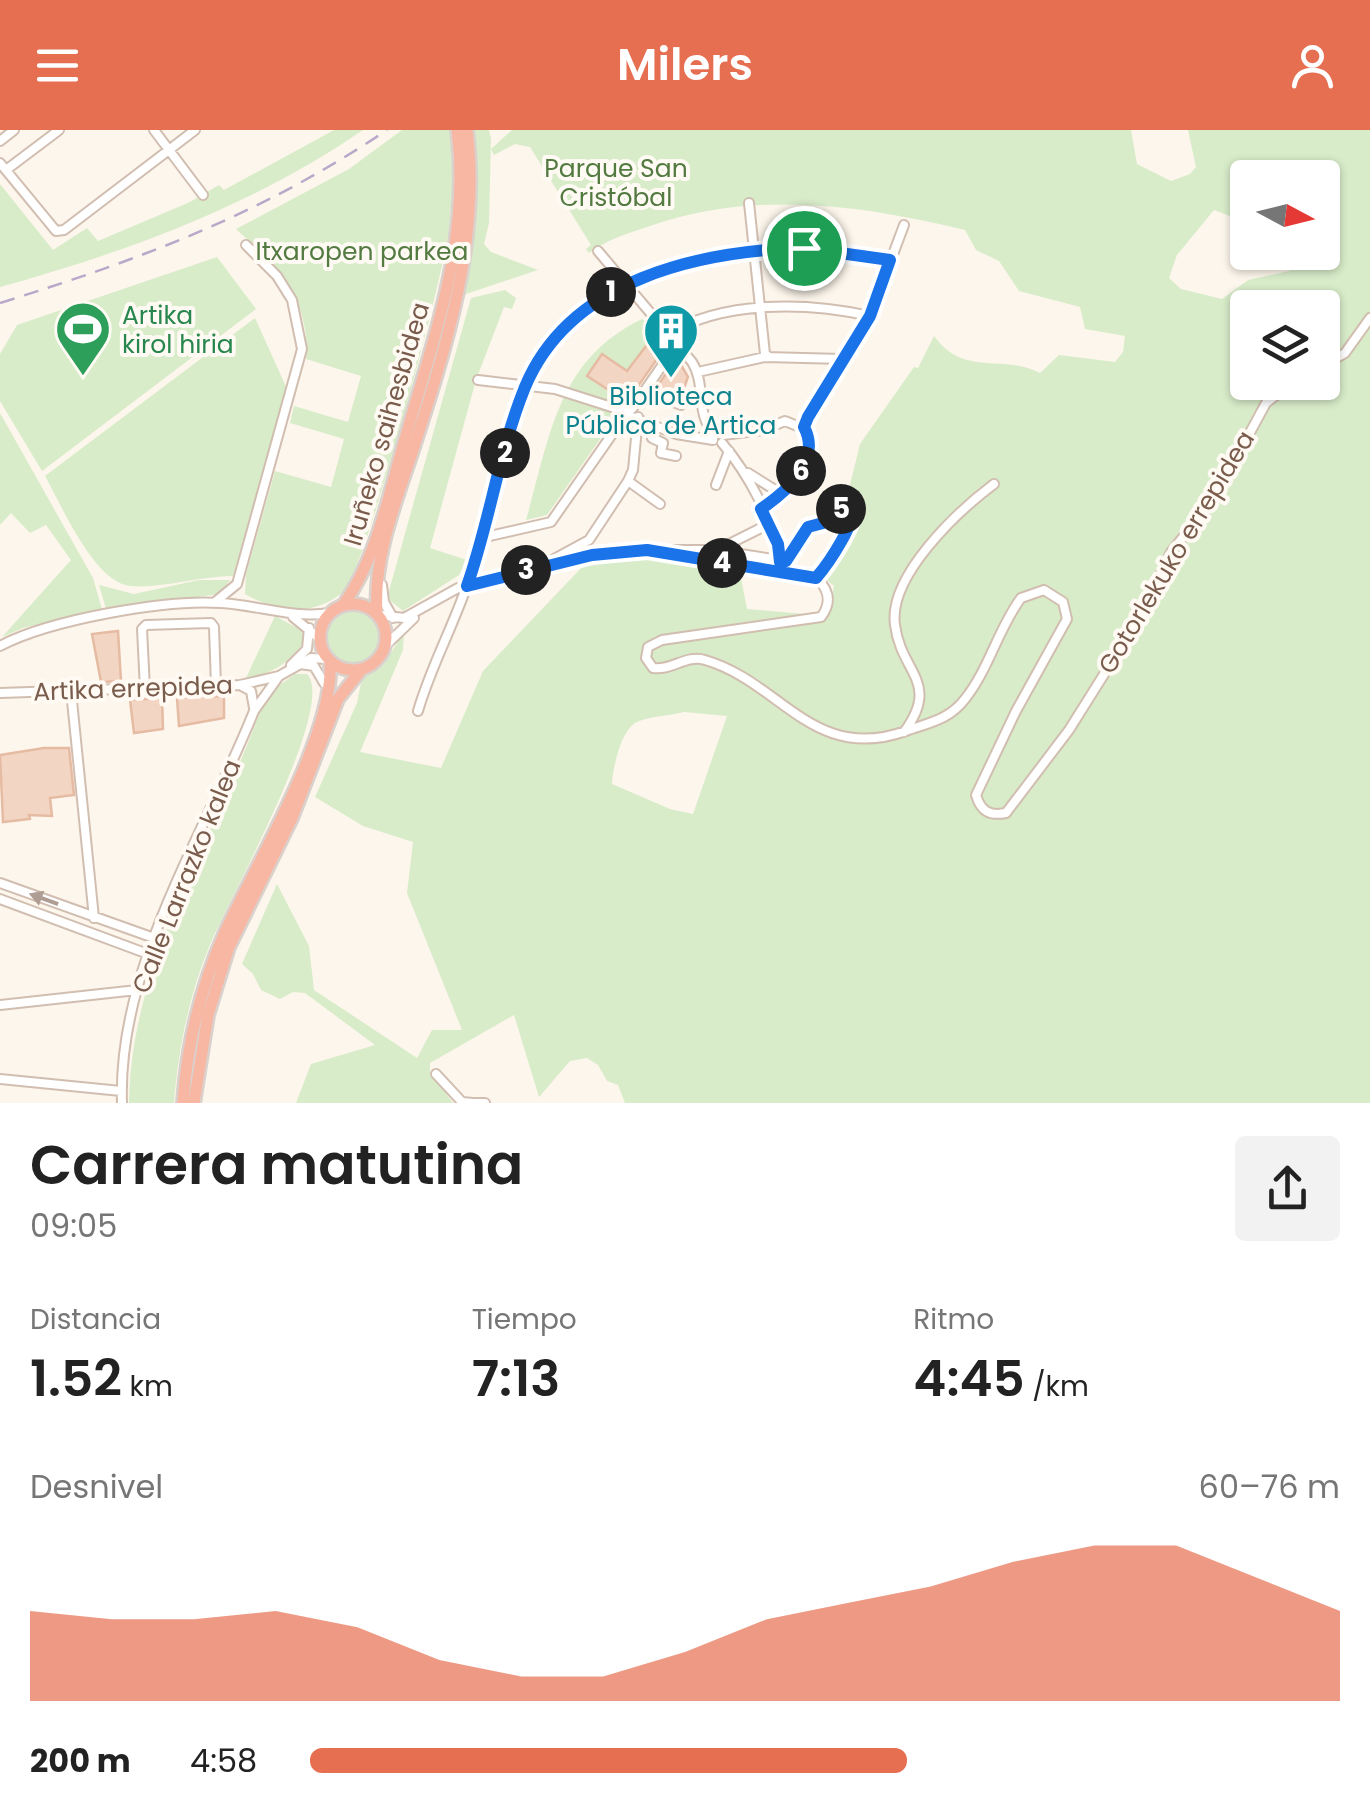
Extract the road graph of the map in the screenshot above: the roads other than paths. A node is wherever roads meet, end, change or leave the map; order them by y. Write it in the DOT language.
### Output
graph roads {
  1 [pos="14,130"];
  2 [pos="60,130"];
  3 [pos="154,130"];
  4 [pos="195,130"];
  5 [pos="457,130"];
  6 [pos="467,130"];
  7 [pos="0,140"];
  8 [pos="168,149"];
  9 [pos="3,166"];
  10 [pos="203,195"];
  11 [pos="750,204"];
  12 [pos="904,225"];
  13 [pos="246,245"];
  14 [pos="598,250"];
  15 [pos="756,250"];
  16 [pos="890,260"];
  17 [pos="624,285"];
  18 [pos="761,309"];
  19 [pos="870,316"];
  20 [pos="1370,318"];
  21 [pos="668,334"];
  22 [pos="676,344"];
  23 [pos="1340,356"];
  24 [pos="768,357"];
  25 [pos="843,360"];
  26 [pos="698,372"];
  27 [pos="478,380"];
  28 [pos="526,386"];
  29 [pos="644,391"];
  30 [pos="1270,400"];
  31 [pos="682,405"];
  32 [pos="638,418"];
  33 [pos="654,424"];
  34 [pos="804,427"];
  35 [pos="720,441"];
  36 [pos="676,456"];
  37 [pos="744,470"];
  38 [pos="628,481"];
  39 [pos="994,484"];
  40 [pos="716,485"];
  41 [pos="783,495"];
  42 [pos="660,504"];
  43 [pos="761,509"];
  44 [pos="767,525"];
  45 [pos="481,538"];
  46 [pos="716,550"];
  47 [pos="662,552"];
  48 [pos="382,554"];
  49 [pos="780,562"];
  50 [pos="545,564"];
  51 [pos="816,578"];
  52 [pos="236,584"];
  53 [pos="467,586"];
  54 [pos="215,602"];
  55 [pos="432,602"];
  56 [pos="244,604"];
  57 [pos="344,604"];
  58 [pos="330,613"];
  59 [pos="290,614"];
  60 [pos="378,614"];
  61 [pos="393,618"];
  62 [pos="309,628"];
  63 [pos="320,639"];
  64 [pos="0,646"];
  65 [pos="385,646"];
  66 [pos="328,660"];
  67 [pos="300,664"];
  68 [pos="361,670"];
  69 [pos="279,676"];
  70 [pos="261,681"];
  71 [pos="240,684"];
  72 [pos="216,686"];
  73 [pos="145,688"];
  74 [pos="71,691"];
  75 [pos="0,694"];
  76 [pos="257,707"];
  77 [pos="418,711"];
  78 [pos="904,732"];
  79 [pos="315,734"];
  80 [pos="0,883"];
  81 [pos="0,898"];
  82 [pos="94,918"];
  83 [pos="154,938"];
  84 [pos="148,954"];
  85 [pos="136,990"];
  86 [pos="0,1005"];
  87 [pos="436,1074"];
  88 [pos="0,1080"];
  89 [pos="121,1091"];
  90 [pos="122,1103"];
  91 [pos="183,1103"];
  92 [pos="194,1103"];
  93 [pos="462,1103"];
  94 [pos="474,1103"];
  95 [pos="485,1103"];
  1 -- 7 [label="street"];
  2 -- 9 [label="street"];
  3 -- 8 [label="street"];
  4 -- 8 [label="street"];
  5 -- 57 [label="highway, Iruñeko saihesbidea"];
  6 -- 48 [label="highway, Iruñeko saihesbidea"];
  8 -- 9 [label="street"];
  8 -- 10 [label="street"];
  11 -- 15 [label="street"];
  12 -- 16 [label="street"];
  13 -- 52 [label="street"];
  14 -- 17 [label="street"];
  15 -- 16 [label="street"];
  15 -- 17 [label="street"];
  15 -- 18 [label="street"];
  16 -- 19 [label="street"];
  17 -- 21 [label="street"];
  17 -- 28 [label="street"];
  18 -- 19 [label="street"];
  18 -- 21 [label="street"];
  18 -- 24 [label="street"];
  19 -- 25 [label="street"];
  20 -- 23 [label="street"];
  21 -- 22 [label="street"];
  22 -- 26 [label="street"];
  22 -- 29 [label="street"];
  24 -- 25 [label="street"];
  24 -- 26 [label="street"];
  25 -- 34 [label="street"];
  26 -- 35 [label="street"];
  27 -- 28 [label="street"];
  28 -- 29 [label="street"];
  28 -- 45 [label="street"];
  29 -- 31 [label="street"];
  30 -- 78 [label="street, Gotorlekuko errepidea"];
  32 -- 33 [label="street"];
  32 -- 38 [label="street"];
  32 -- 45 [label="street"];
  33 -- 35 [label="street"];
  33 -- 36 [label="street"];
  34 -- 35 [label="street"];
  34 -- 41 [label="street"];
  35 -- 37 [label="street"];
  35 -- 40 [label="street"];
  37 -- 41 [label="street"];
  37 -- 43 [label="street"];
  38 -- 42 [label="street"];
  38 -- 50 [label="street"];
  39 -- 78 [label="street"];
  41 -- 43 [label="street"];
  43 -- 44 [label="street"];
  44 -- 46 [label="street"];
  44 -- 49 [label="street"];
  45 -- 53 [label="street"];
  46 -- 47 [label="street"];
  46 -- 49 [label="street"];
  47 -- 50 [label="street"];
  47 -- 51 [label="street"];
  48 -- 60 [label="highway, Iruñeko saihesbidea"];
  48 -- 61 [label="street, Iruñeko saihesbidea"];
  49 -- 51 [label="street"];
  50 -- 53 [label="street"];
  51 -- 78 [label="street"];
  52 -- 54 [label="street"];
  52 -- 56 [label="street"];
  53 -- 55 [label="street"];
  53 -- 77 [label="street"];
  54 -- 56 [label="street"];
  54 -- 64 [label="street"];
  55 -- 61 [label="street"];
  55 -- 65 [label="street"];
  56 -- 59 [label="street"];
  57 -- 58 [label="highway"];
  57 -- 60 [label="highway"];
  58 -- 59 [label="street"];
  58 -- 63 [label="highway"];
  59 -- 62 [label="street"];
  60 -- 61 [label="street"];
  60 -- 65 [label="highway"];
  62 -- 63 [label="street"];
  62 -- 70 [label="street, Artika errepidea"];
  63 -- 66 [label="highway"];
  65 -- 68 [label="highway"];
  66 -- 67 [label="street, Artika errepidea"];
  66 -- 68 [label="highway"];
  66 -- 79 [label="highway"];
  67 -- 69 [label="street, Artika errepidea"];
  67 -- 79 [label="street"];
  68 -- 92 [label="highway"];
  69 -- 70 [label="street, Artika errepidea"];
  69 -- 76 [label="street, Calle Larrazko kalea"];
  70 -- 71 [label="street, Artika errepidea"];
  70 -- 76 [label="street"];
  71 -- 72 [label="street, Artika errepidea"];
  71 -- 76 [label="street"];
  72 -- 73 [label="street, Artika errepidea"];
  72 -- 73 [label="street"];
  73 -- 74 [label="street, Artika errepidea"];
  74 -- 75 [label="street, Artika errepidea"];
  74 -- 82 [label="street"];
  76 -- 83 [label="street, Calle Larrazko kalea"];
  79 -- 91 [label="highway"];
  82 -- 80 [label="street, one-way"];
  81 -- 84 [label="street"];
  82 -- 83 [label="street"];
  83 -- 84 [label="street, Calle Larrazko kalea"];
  84 -- 85 [label="street, Calle Larrazko kalea"];
  85 -- 86 [label="street"];
  85 -- 89 [label="street, Calle Larrazko kalea"];
  87 -- 93 [label="street"];
  88 -- 89 [label="street"];
  89 -- 90 [label="street, Calle Larrazko kalea"];
  93 -- 94 [label="street"];
  94 -- 95 [label="street"];
}
